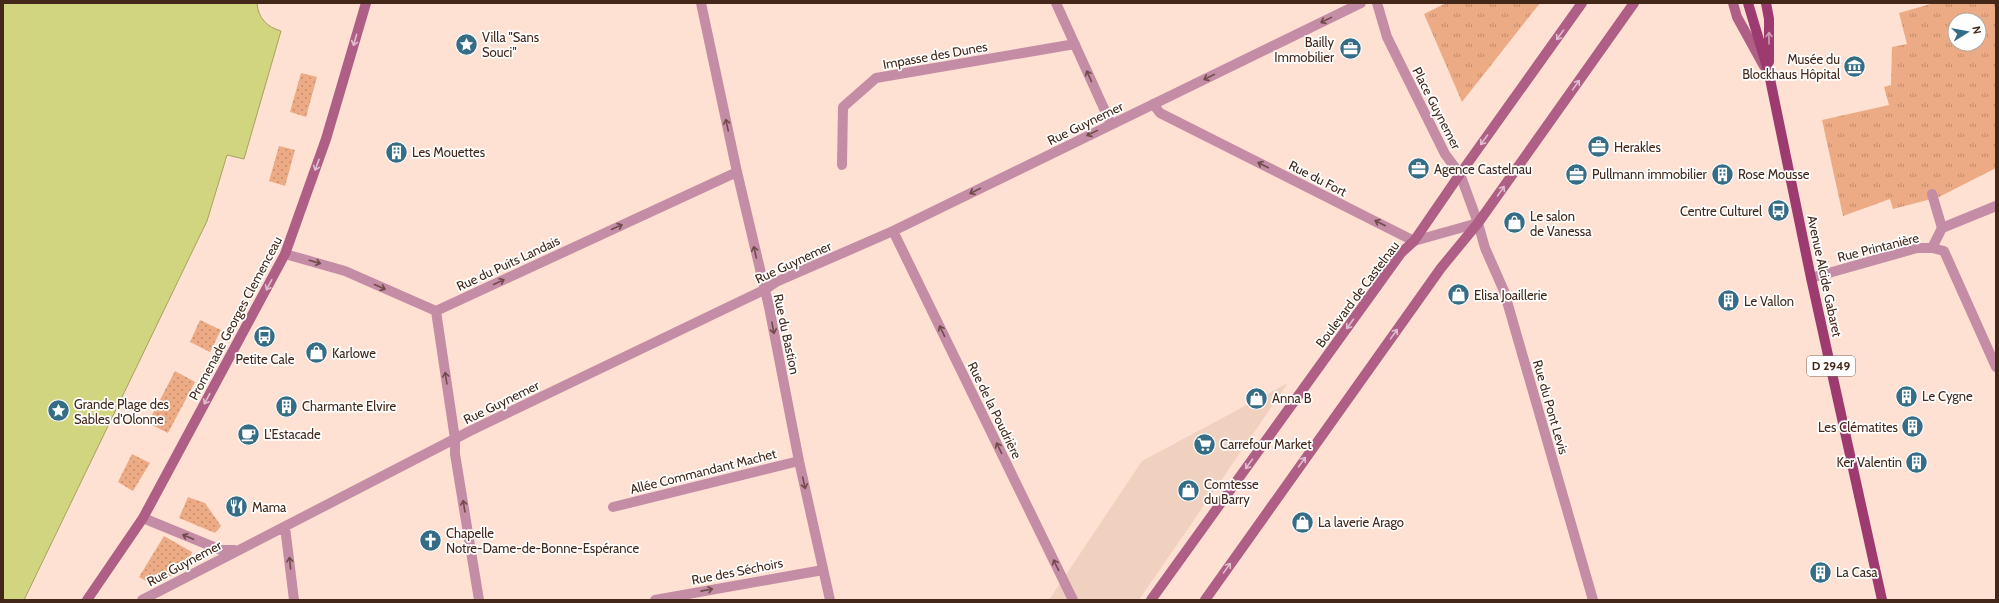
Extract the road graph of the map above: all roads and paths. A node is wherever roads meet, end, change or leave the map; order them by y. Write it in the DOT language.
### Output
graph roads {
  1 [pos="366,3"];
  2 [pos="701,3"];
  3 [pos="1056,3"];
  4 [pos="1361,3"];
  5 [pos="1377,3"];
  6 [pos="1582,3"];
  7 [pos="1634,3"];
  8 [pos="1734,3"];
  9 [pos="1748,3"];
  10 [pos="1766,3"];
  11 [pos="1075,44"];
  12 [pos="1769,74"];
  13 [pos="1154,104"];
  14 [pos="1110,124"];
  15 [pos="842,165"];
  16 [pos="737,172"];
  17 [pos="1460,174"];
  18 [pos="1932,194"];
  19 [pos="1996,206"];
  20 [pos="1478,223"];
  21 [pos="1942,228"];
  22 [pos="893,231"];
  23 [pos="1414,241"];
  24 [pos="1932,248"];
  25 [pos="286,254"];
  26 [pos="1811,278"];
  27 [pos="764,290"];
  28 [pos="436,311"];
  29 [pos="1996,367"];
  30 [pos="455,439"];
  31 [pos="799,460"];
  32 [pos="614,508"];
  33 [pos="143,518"];
  34 [pos="285,527"];
  35 [pos="238,549"];
  36 [pos="823,570"];
  37 [pos="87,600"];
  38 [pos="142,600"];
  39 [pos="294,600"];
  40 [pos="479,600"];
  41 [pos="655,600"];
  42 [pos="830,600"];
  43 [pos="1073,600"];
  44 [pos="1151,600"];
  45 [pos="1205,600"];
  46 [pos="1593,600"];
  47 [pos="1882,600"];
  1 -- 25 [label="street, Promenade Georges Clemenceau, one-way"];
  16 -- 2 [label="street, Rue du Bastion, one-way"];
  3 -- 11 [label="street"];
  4 -- 13 [label="street, Rue Guynemer, one-way"];
  5 -- 17 [label="street, Place Guynemer"];
  6 -- 17 [label="street, Boulevard de Castelnau, one-way"];
  20 -- 7 [label="street, one-way"];
  8 -- 12 [label="street, Avenue Alcide Gabaret"];
  9 -- 12 [label="main road, Avenue Alcide Gabaret / D 2949"];
  12 -- 10 [label="main road, Avenue Alcide Gabaret, one-way"];
  14 -- 11 [label="street, one-way"];
  11 -- 15 [label="street, Impasse des Dunes"];
  12 -- 26 [label="main road, Avenue Alcide Gabaret / D 2949"];
  13 -- 14 [label="street, Rue Guynemer"];
  23 -- 13 [label="street, Rue du Fort, one-way"];
  14 -- 22 [label="street, Rue Guynemer, one-way"];
  27 -- 16 [label="street, Rue du Bastion, one-way"];
  28 -- 16 [label="street, Rue du Puits Landais, one-way"];
  17 -- 20 [label="street, Place Guynemer"];
  17 -- 23 [label="street, Boulevard de Castelnau"];
  18 -- 21 [label="street"];
  19 -- 21 [label="street"];
  20 -- 23 [label="street"];
  45 -- 20 [label="street, one-way"];
  20 -- 46 [label="street, Rue du Pont Levis"];
  21 -- 24 [label="street"];
  22 -- 27 [label="street, Rue Guynemer"];
  43 -- 22 [label="street, Rue de la Poudrière, one-way"];
  23 -- 44 [label="street, Boulevard de Castelnau, one-way"];
  24 -- 26 [label="street, Rue Printanière"];
  24 -- 29 [label="street, Rue Printanière"];
  25 -- 28 [label="street, one-way"];
  25 -- 33 [label="street, Promenade Georges Clemenceau, one-way"];
  26 -- 47 [label="main road, Avenue Alcide Gabaret / D 2949"];
  27 -- 30 [label="street, Rue Guynemer"];
  27 -- 31 [label="street, Rue du Bastion, one-way"];
  30 -- 28 [label="street, one-way"];
  30 -- 34 [label="street, Rue Guynemer"];
  40 -- 30 [label="street, one-way"];
  31 -- 32 [label="street, Allée Commandant Machet"];
  31 -- 36 [label="street, Rue du Bastion, one-way"];
  35 -- 33 [label="street, Rue Guynemer, one-way"];
  33 -- 37 [label="street, Promenade Georges Clemenceau"];
  34 -- 35 [label="street, Rue Guynemer"];
  39 -- 34 [label="street, one-way"];
  35 -- 38 [label="street, Rue Guynemer"];
  41 -- 36 [label="street, Rue des Séchoirs, one-way"];
  36 -- 42 [label="street, Rue du Bastion"];
}
